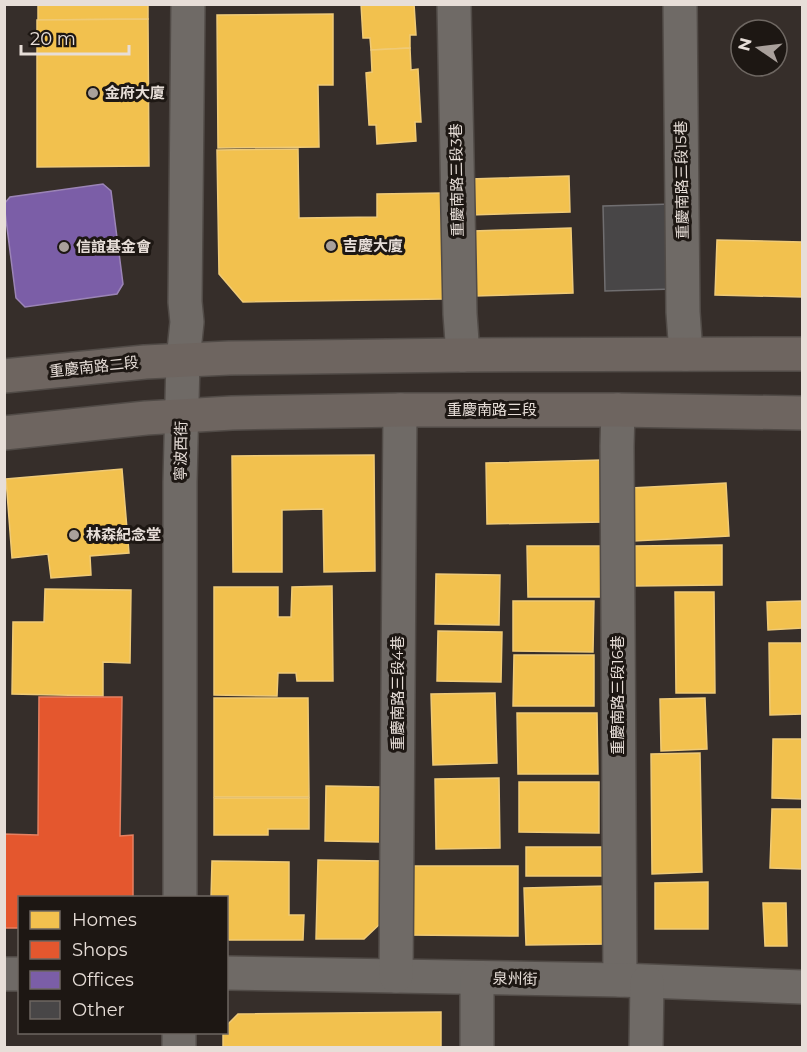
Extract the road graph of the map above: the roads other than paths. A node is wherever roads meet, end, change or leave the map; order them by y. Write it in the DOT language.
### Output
graph roads {
  1 [pos="188,4"];
  2 [pos="454,4"];
  3 [pos="680,4"];
  4 [pos="686,354"];
  5 [pos="802,354"];
  6 [pos="463,355"];
  7 [pos="183,360"];
  8 [pos="4,376"];
  9 [pos="400,410"];
  10 [pos="618,410"];
  11 [pos="802,413"];
  12 [pos="181,416"];
  13 [pos="4,433"];
  14 [pos="180,896"];
  15 [pos="228,973"];
  16 [pos="396,976"];
  17 [pos="477,979"];
  18 [pos="633,981"];
  19 [pos="802,987"];
  20 [pos="477,1047"];
  21 [pos="646,1047"];
  1 -- 7 [label="street, 寧波西街"];
  2 -- 6 [label="street, 重慶南路三段3巷"];
  3 -- 4 [label="street, 重慶南路三段15巷"];
  4 -- 5 [label="main road"];
  4 -- 6 [label="main road"];
  6 -- 7 [label="main road"];
  7 -- 8 [label="main road, 重慶南路二段"];
  7 -- 12 [label="street, 寧波西街"];
  9 -- 10 [label="main road, 重慶南路三段"];
  9 -- 12 [label="main road, 重慶南路三段"];
  9 -- 16 [label="street, 重慶南路三段4巷"];
  10 -- 11 [label="main road, 重慶南路三段"];
  10 -- 18 [label="street, 重慶南路三段16巷"];
  12 -- 13 [label="main road"];
  12 -- 14 [label="street, 寧波西街"];
  15 -- 16 [label="street, 泉州街"];
  16 -- 17 [label="street, 泉州街"];
  17 -- 18 [label="street, 泉州街"];
  17 -- 20 [label="street"];
  18 -- 19 [label="street, 泉州街"];
  18 -- 21 [label="street, 重慶南路三段16巷"];
}
